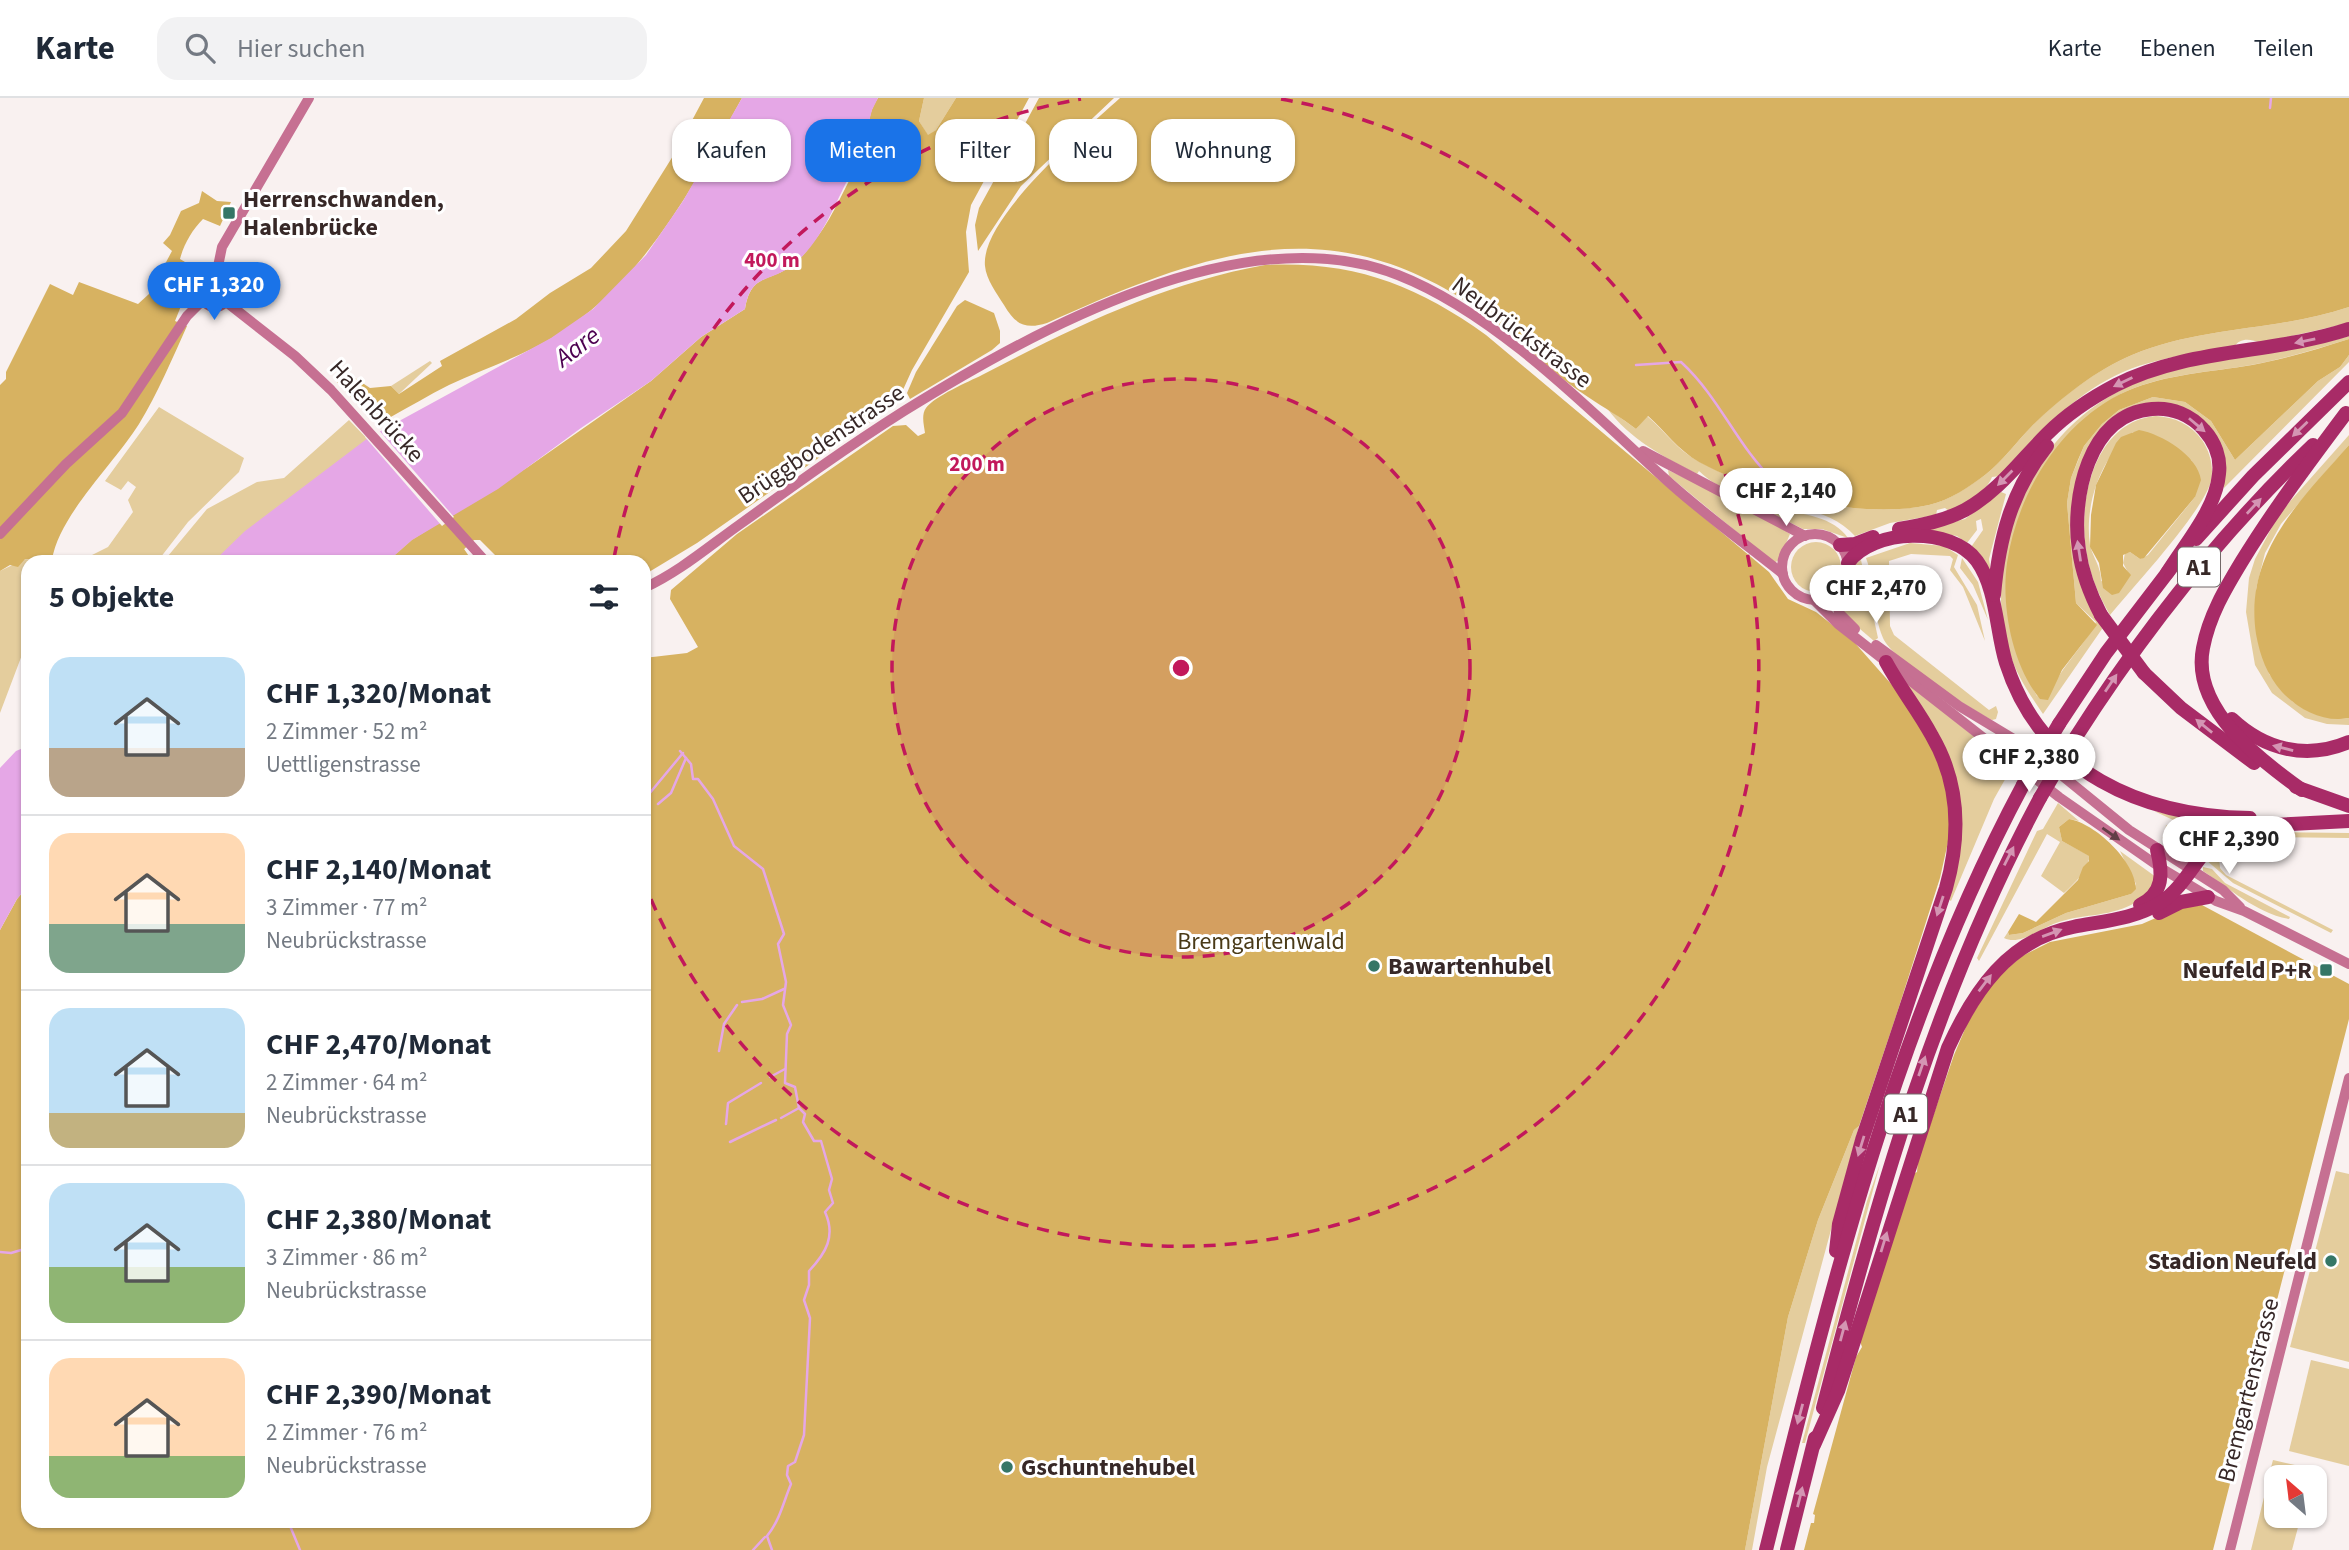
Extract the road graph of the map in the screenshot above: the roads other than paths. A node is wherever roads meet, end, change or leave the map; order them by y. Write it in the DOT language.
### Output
graph roads {
  1 [pos="309,98"];
  2 [pos="215,281"];
  3 [pos="204,300"];
  4 [pos="225,301"];
  5 [pos="2349,329"];
  6 [pos="1018,347"];
  7 [pos="2349,382"];
  8 [pos="2092,400"];
  9 [pos="2348,411"];
  10 [pos="1632,445"];
  11 [pos="0,534"];
  12 [pos="1805,536"];
  13 [pos="1840,545"];
  14 [pos="478,555"];
  15 [pos="1848,563"];
  16 [pos="2167,573"];
  17 [pos="1783,575"];
  18 [pos="651,585"];
  19 [pos="1835,593"];
  20 [pos="1814,600"];
  21 [pos="1994,604"];
  22 [pos="2206,635"];
  23 [pos="1886,662"];
  24 [pos="2349,742"];
  25 [pos="2302,790"];
  26 [pos="2349,806"];
  27 [pos="2304,821"];
  28 [pos="2349,821"];
  29 [pos="2157,850"];
  30 [pos="2161,868"];
  31 [pos="2187,877"];
  32 [pos="2208,897"];
  33 [pos="2244,911"];
  34 [pos="2104,922"];
  35 [pos="2349,964"];
  36 [pos="2349,1077"];
  37 [pos="1830,1301"];
  38 [pos="1814,1445"];
  39 [pos="1766,1550"];
  40 [pos="1787,1550"];
  41 [pos="2230,1550"];
  1 -- 2 [label="main road"];
  2 -- 3 [label="main road"];
  2 -- 4 [label="main road"];
  3 -- 4 [label="main road"];
  3 -- 11 [label="main road"];
  4 -- 14 [label="main road, Halenbrücke"];
  5 -- 8 [label="highway, one-way"];
  6 -- 10 [label="main road, Neubrückstrasse"];
  6 -- 18 [label="main road, Brüggbodenstrasse"];
  7 -- 16 [label="highway, A1, one-way"];
  8 -- 13 [label="highway, one-way"];
  8 -- 21 [label="highway"];
  9 -- 22 [label="highway"];
  38 -- 9 [label="highway, A1, one-way, bridge"];
  10 -- 12 [label="main road, Neubrückstrasse"];
  10 -- 17 [label="main road, Neubrückstrasse"];
  12 -- 13 [label="main road"];
  12 -- 17 [label="main road"];
  13 -- 15 [label="main road"];
  15 -- 19 [label="main road"];
  15 -- 21 [label="highway"];
  25 -- 16 [label="highway, one-way, bridge"];
  16 -- 37 [label="highway, A1, bridge"];
  17 -- 20 [label="main road"];
  19 -- 20 [label="main road"];
  19 -- 29 [label="main road"];
  20 -- 23 [label="main road"];
  21 -- 27 [label="highway"];
  24 -- 22 [label="highway, one-way"];
  22 -- 25 [label="highway"];
  23 -- 30 [label="main road, one-way"];
  23 -- 37 [label="highway, one-way"];
  25 -- 26 [label="highway"];
  27 -- 28 [label="highway"];
  27 -- 31 [label="highway"];
  29 -- 30 [label="highway"];
  29 -- 31 [label="main road"];
  30 -- 31 [label="main road"];
  30 -- 34 [label="highway"];
  31 -- 32 [label="main road"];
  31 -- 33 [label="main road"];
  31 -- 34 [label="highway"];
  32 -- 33 [label="main road"];
  32 -- 34 [label="highway"];
  33 -- 35 [label="main road"];
  38 -- 34 [label="highway, one-way"];
  36 -- 41 [label="main road, Bremgartenstrasse"];
  37 -- 39 [label="highway, A1, one-way"];
  40 -- 38 [label="highway, A1, one-way"];
}
